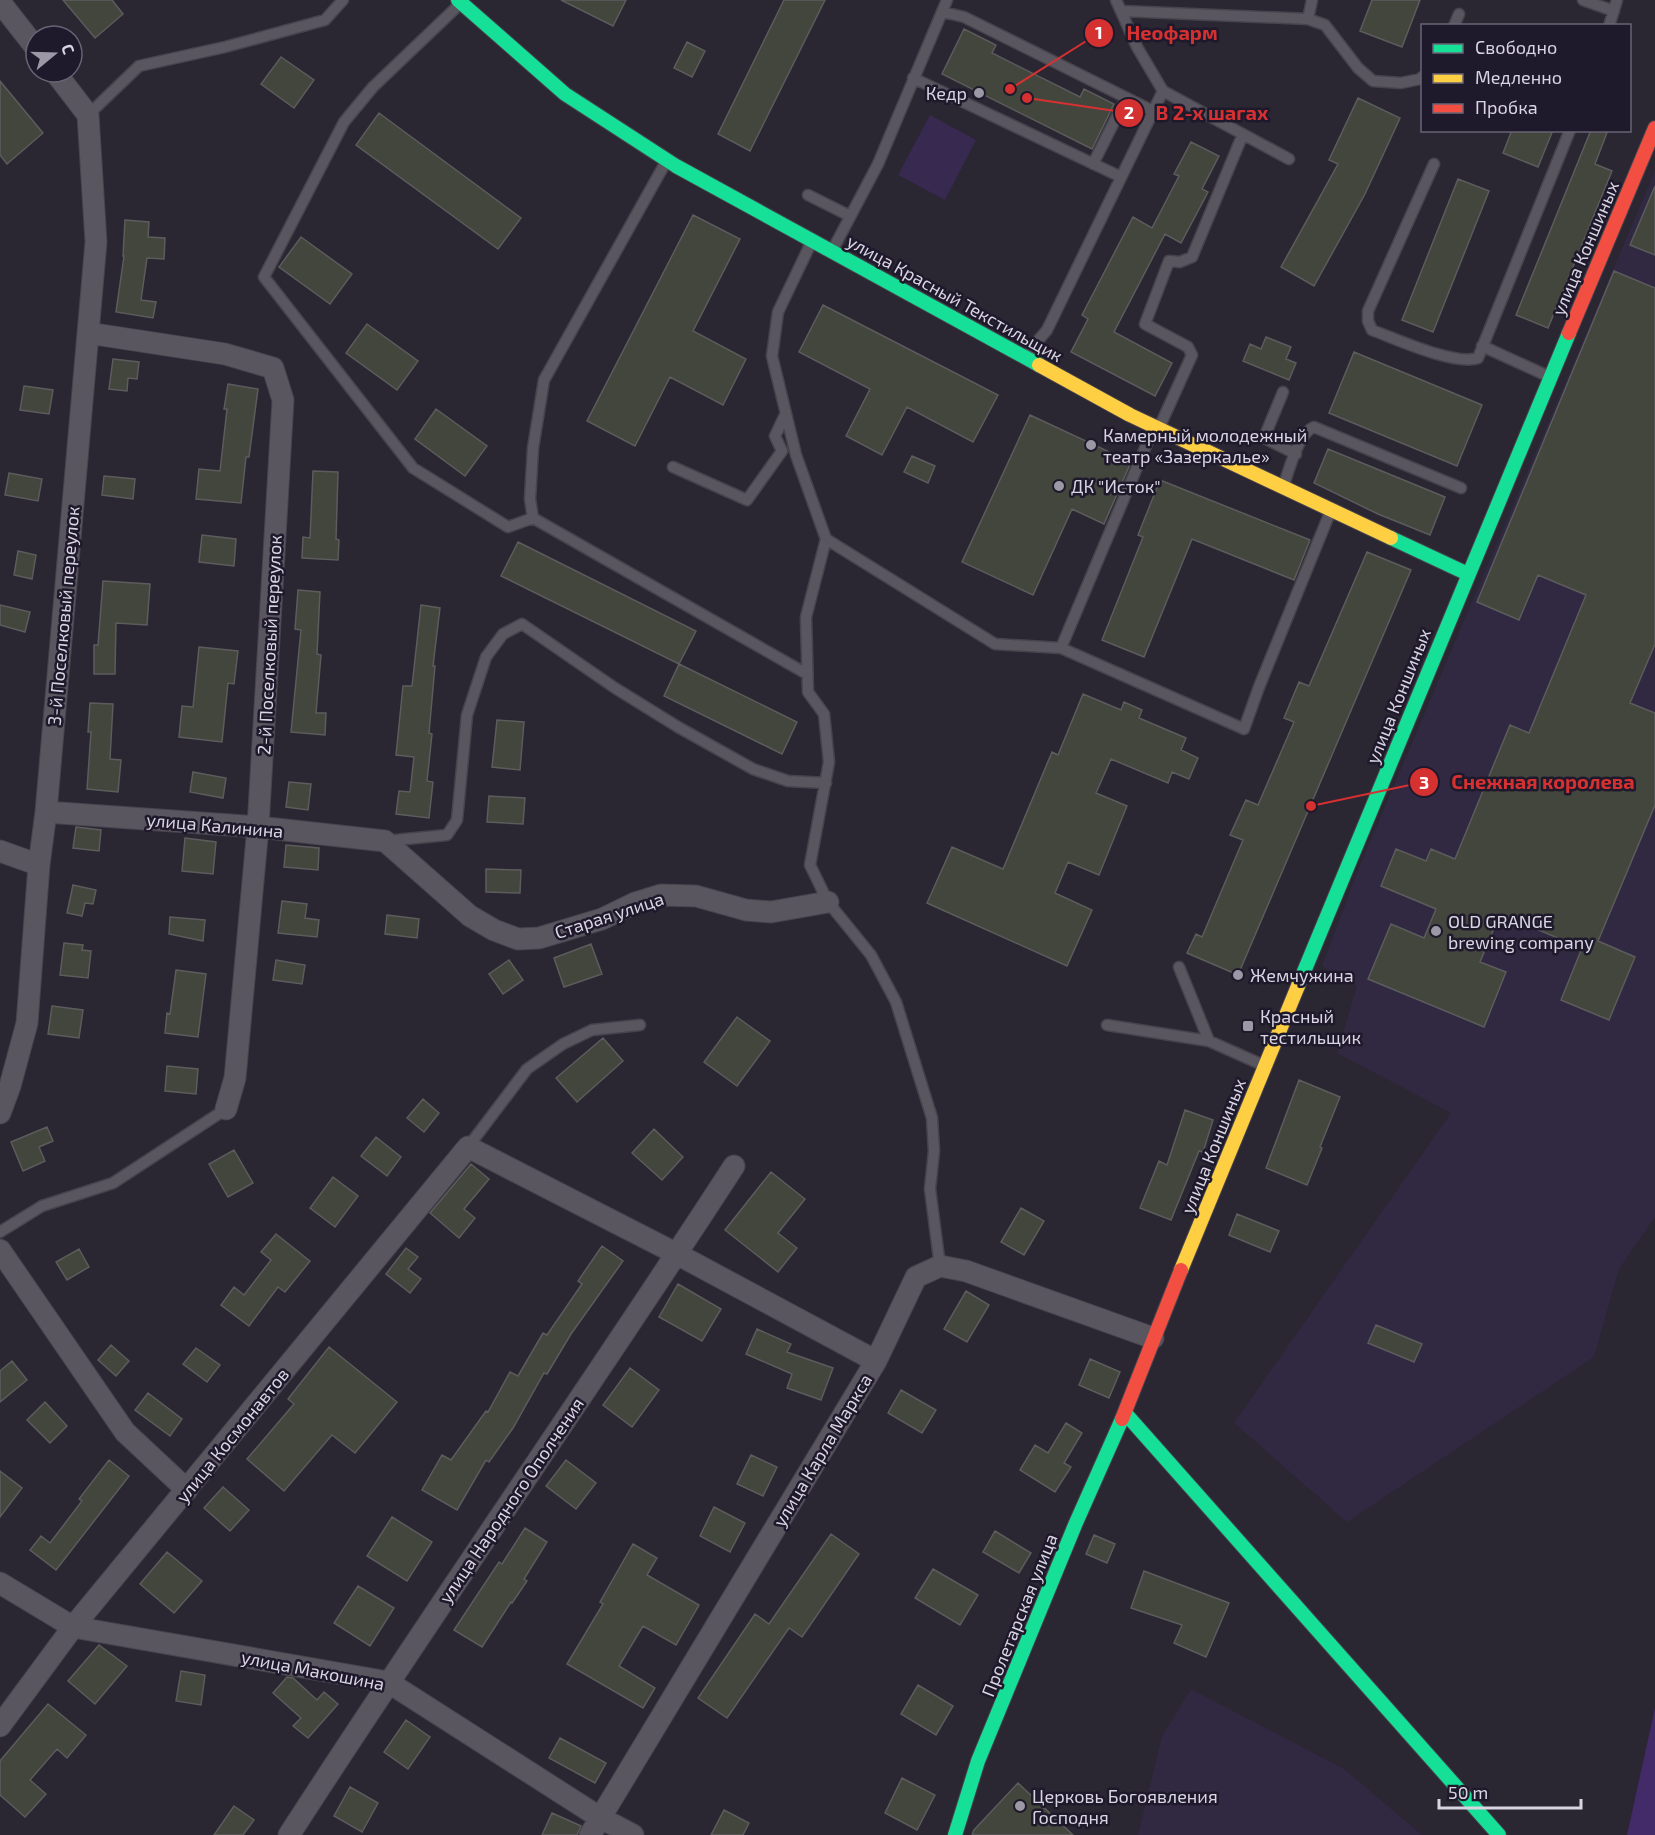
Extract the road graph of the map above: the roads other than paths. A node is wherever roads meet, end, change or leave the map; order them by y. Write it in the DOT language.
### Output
graph roads {
  1 [pos="343,0"];
  2 [pos="947,0"];
  3 [pos="1116,0"];
  4 [pos="1312,0"];
  5 [pos="1583,0"];
  6 [pos="0,2"];
  7 [pos="460,2"];
  8 [pos="1615,5"];
  9 [pos="1122,11"];
  10 [pos="943,12"];
  11 [pos="1459,14"];
  12 [pos="1308,19"];
  13 [pos="1455,24"];
  14 [pos="1610,24"];
  15 [pos="24,33"];
  16 [pos="913,78"];
  17 [pos="1421,78"];
  18 [pos="64,84"];
  19 [pos="1163,91"];
  20 [pos="1126,98"];
  21 [pos="1153,111"];
  22 [pos="88,115"];
  23 [pos="1655,128"];
  24 [pos="1569,132"];
  25 [pos="1243,134"];
  26 [pos="1289,159"];
  27 [pos="667,160"];
  28 [pos="1093,164"];
  29 [pos="1434,164"];
  30 [pos="1121,177"];
  31 [pos="808,195"];
  32 [pos="850,216"];
  33 [pos="812,240"];
  34 [pos="831,251"];
  35 [pos="88,333"];
  36 [pos="1482,346"];
  37 [pos="1026,358"];
  38 [pos="1550,377"];
  39 [pos="1283,392"];
  40 [pos="785,414"];
  41 [pos="1157,428"];
  42 [pos="1296,454"];
  43 [pos="673,467"];
  44 [pos="1283,488"];
  45 [pos="1461,488"];
  46 [pos="1331,510"];
  47 [pos="533,518"];
  48 [pos="826,539"];
  49 [pos="1468,574"];
  50 [pos="1061,648"];
  51 [pos="807,674"];
  52 [pos="826,783"];
  53 [pos="46,812"];
  54 [pos="258,827"];
  55 [pos="385,842"];
  56 [pos="0,851"];
  57 [pos="39,865"];
  58 [pos="828,902"];
  59 [pos="1179,967"];
  60 [pos="640,1025"];
  61 [pos="1107,1025"];
  62 [pos="1209,1041"];
  63 [pos="1265,1066"];
  64 [pos="5,1084"];
  65 [pos="226,1109"];
  66 [pos="0,1113"];
  67 [pos="468,1147"];
  68 [pos="734,1166"];
  69 [pos="0,1232"];
  70 [pos="0,1250"];
  71 [pos="677,1254"];
  72 [pos="940,1266"];
  73 [pos="1153,1338"];
  74 [pos="876,1361"];
  75 [pos="1125,1413"];
  76 [pos="187,1490"];
  77 [pos="0,1583"];
  78 [pos="73,1627"];
  79 [pos="388,1682"];
  80 [pos="0,1726"];
  81 [pos="595,1826"];
  82 [pos="289,1835"];
  83 [pos="633,1835"];
  84 [pos="955,1835"];
  85 [pos="1499,1835"];
  1 -- 22 [label="lane"];
  2 -- 10 [label="lane"];
  3 -- 9 [label="lane"];
  4 -- 12 [label="lane"];
  5 -- 8 [label="lane"];
  6 -- 15 [label="street"];
  7 -- 27 [label="main road, улица Красный Текстильщик"];
  7 -- 47 [label="lane"];
  8 -- 14 [label="lane"];
  9 -- 12 [label="lane"];
  9 -- 19 [label="lane"];
  10 -- 16 [label="lane"];
  10 -- 20 [label="lane"];
  11 -- 13 [label="lane"];
  12 -- 17 [label="lane"];
  16 -- 28 [label="lane"];
  16 -- 32 [label="lane"];
  18 -- 22 [label="street"];
  19 -- 21 [label="lane"];
  19 -- 25 [label="lane"];
  20 -- 21 [label="lane"];
  20 -- 28 [label="lane"];
  21 -- 30 [label="lane"];
  22 -- 35 [label="street, 3-й Поселковый переулок"];
  23 -- 38 [label="main road, улица Коншиных"];
  24 -- 36 [label="lane"];
  25 -- 26 [label="lane"];
  25 -- 41 [label="lane"];
  27 -- 33 [label="main road, улица Красный Текстильщик"];
  27 -- 47 [label="lane"];
  28 -- 30 [label="lane"];
  29 -- 36 [label="lane"];
  30 -- 37 [label="lane"];
  31 -- 32 [label="lane"];
  32 -- 34 [label="lane"];
  33 -- 34 [label="main road, улица Красный Текстильщик"];
  33 -- 40 [label="lane"];
  34 -- 37 [label="main road, улица Красный Текстильщик"];
  35 -- 53 [label="street, 3-й Поселковый переулок"];
  35 -- 54 [label="street, 2-й Поселковый переулок"];
  36 -- 38 [label="lane"];
  37 -- 41 [label="main road, улица Красный Текстильщик"];
  38 -- 49 [label="main road, улица Коншиных"];
  39 -- 42 [label="lane"];
  40 -- 43 [label="lane"];
  40 -- 48 [label="lane"];
  41 -- 44 [label="main road, улица Красный Текстильщик"];
  41 -- 50 [label="lane"];
  42 -- 44 [label="lane"];
  42 -- 45 [label="lane"];
  44 -- 46 [label="main road, улица Красный Текстильщик"];
  46 -- 49 [label="main road, улица Красный Текстильщик"];
  46 -- 50 [label="lane"];
  47 -- 51 [label="lane"];
  48 -- 50 [label="lane"];
  48 -- 51 [label="lane"];
  49 -- 63 [label="main road, улица Коншиных"];
  51 -- 52 [label="lane"];
  52 -- 55 [label="lane"];
  52 -- 58 [label="lane"];
  53 -- 54 [label="street, улица Калинина"];
  53 -- 57 [label="street, 3-й Поселковый переулок"];
  54 -- 55 [label="street, улица Калинина"];
  54 -- 65 [label="street, 2-й Поселковый переулок"];
  55 -- 58 [label="street, Старая улица"];
  56 -- 57 [label="street"];
  57 -- 64 [label="street, 3-й Поселковый переулок"];
  58 -- 72 [label="lane"];
  59 -- 62 [label="lane"];
  60 -- 67 [label="lane"];
  61 -- 62 [label="lane"];
  62 -- 63 [label="lane"];
  63 -- 73 [label="main road, улица Коншиных"];
  64 -- 66 [label="street, 3-й Поселковый переулок"];
  65 -- 69 [label="lane"];
  67 -- 71 [label="street"];
  67 -- 76 [label="street, улица Космонавтов"];
  68 -- 71 [label="street, улица Народного Ополчения"];
  70 -- 76 [label="street"];
  71 -- 74 [label="street"];
  71 -- 79 [label="street, улица Народного Ополчения"];
  72 -- 73 [label="street"];
  72 -- 74 [label="street, улица Карла Маркса"];
  73 -- 75 [label="main road, улица Коншиных"];
  74 -- 81 [label="street, улица Карла Маркса"];
  75 -- 84 [label="main road, Пролетарская улица"];
  75 -- 85 [label="main road"];
  76 -- 78 [label="street, улица Космонавтов"];
  77 -- 78 [label="street, улица Макошина"];
  78 -- 79 [label="street, улица Макошина"];
  78 -- 80 [label="street, улица Космонавтов"];
  79 -- 81 [label="street, улица Макошина"];
  79 -- 82 [label="street, улица Народного Ополчения"];
  81 -- 83 [label="street, улица Макошина"];
}
